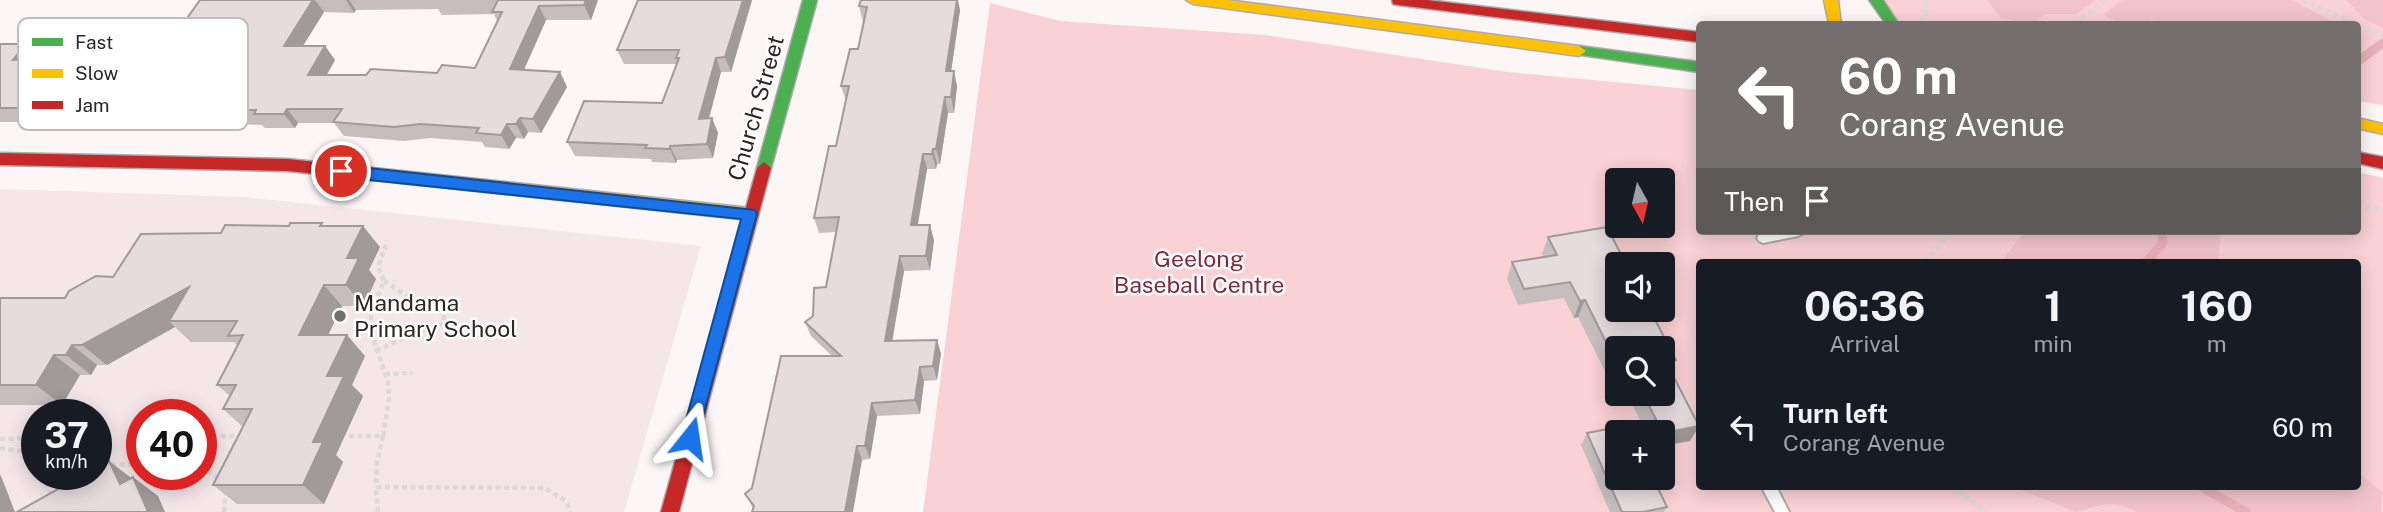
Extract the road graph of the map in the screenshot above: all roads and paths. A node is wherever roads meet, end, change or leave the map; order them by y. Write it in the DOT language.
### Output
graph roads {
  1 [pos="810,0"];
  2 [pos="1193,0"];
  3 [pos="1384,0"];
  4 [pos="1831,0"];
  5 [pos="1876,0"];
  6 [pos="1926,0"];
  7 [pos="2105,0"];
  8 [pos="2302,0"];
  9 [pos="1466,4"];
  10 [pos="1834,21"];
  11 [pos="1891,21"];
  12 [pos="1920,21"];
  13 [pos="2079,21"];
  14 [pos="2348,21"];
  15 [pos="2361,27"];
  16 [pos="1466,35"];
  17 [pos="1696,37"];
  18 [pos="2383,37"];
  19 [pos="1696,67"];
  20 [pos="2361,123"];
  21 [pos="2383,129"];
  22 [pos="2361,158"];
  23 [pos="0,159"];
  24 [pos="2383,163"];
  25 [pos="2361,206"];
  26 [pos="2383,210"];
  27 [pos="750,214"];
  28 [pos="1778,235"];
  29 [pos="1950,235"];
  30 [pos="1763,238"];
  31 [pos="386,245"];
  32 [pos="1927,259"];
  33 [pos="384,281"];
  34 [pos="376,351"];
  35 [pos="412,373"];
  36 [pos="385,374"];
  37 [pos="217,436"];
  38 [pos="247,436"];
  39 [pos="349,436"];
  40 [pos="383,436"];
  41 [pos="21,438"];
  42 [pos="0,439"];
  43 [pos="0,448"];
  44 [pos="21,451"];
  45 [pos="217,475"];
  46 [pos="376,487"];
  47 [pos="49,490"];
  48 [pos="1770,490"];
  49 [pos="1956,490"];
  50 [pos="61,493"];
  51 [pos="52,500"];
  52 [pos="45,512"];
  53 [pos="224,512"];
  54 [pos="378,512"];
  55 [pos="570,512"];
  56 [pos="670,512"];
  57 [pos="1782,512"];
  58 [pos="1986,512"];
  1 -- 27 [label="street, Church Street"];
  2 -- 16 [label="street"];
  3 -- 9 [label="street"];
  4 -- 10 [label="street"];
  5 -- 11 [label="street"];
  6 -- 12 [label="path"];
  7 -- 13 [label="path"];
  8 -- 14 [label="path"];
  9 -- 16 [label="street"];
  9 -- 17 [label="street"];
  15 -- 18 [label="path"];
  16 -- 19 [label="street"];
  20 -- 21 [label="street"];
  22 -- 24 [label="street"];
  23 -- 27 [label="street"];
  25 -- 26 [label="path"];
  27 -- 56 [label="street, Church Street"];
  28 -- 30 [label="lane"];
  29 -- 32 [label="path"];
  31 -- 33 [label="path"];
  33 -- 34 [label="path"];
  33 -- 34 [label="path"];
  34 -- 36 [label="path"];
  35 -- 36 [label="path"];
  36 -- 40 [label="path"];
  37 -- 38 [label="path"];
  39 -- 40 [label="path"];
  40 -- 46 [label="path"];
  41 -- 42 [label="path"];
  43 -- 44 [label="path"];
  45 -- 53 [label="path"];
  46 -- 54 [label="path"];
  46 -- 55 [label="path"];
  47 -- 51 [label="path"];
  48 -- 57 [label="lane"];
  49 -- 58 [label="path"];
  50 -- 51 [label="path"];
  51 -- 52 [label="path"];
}
